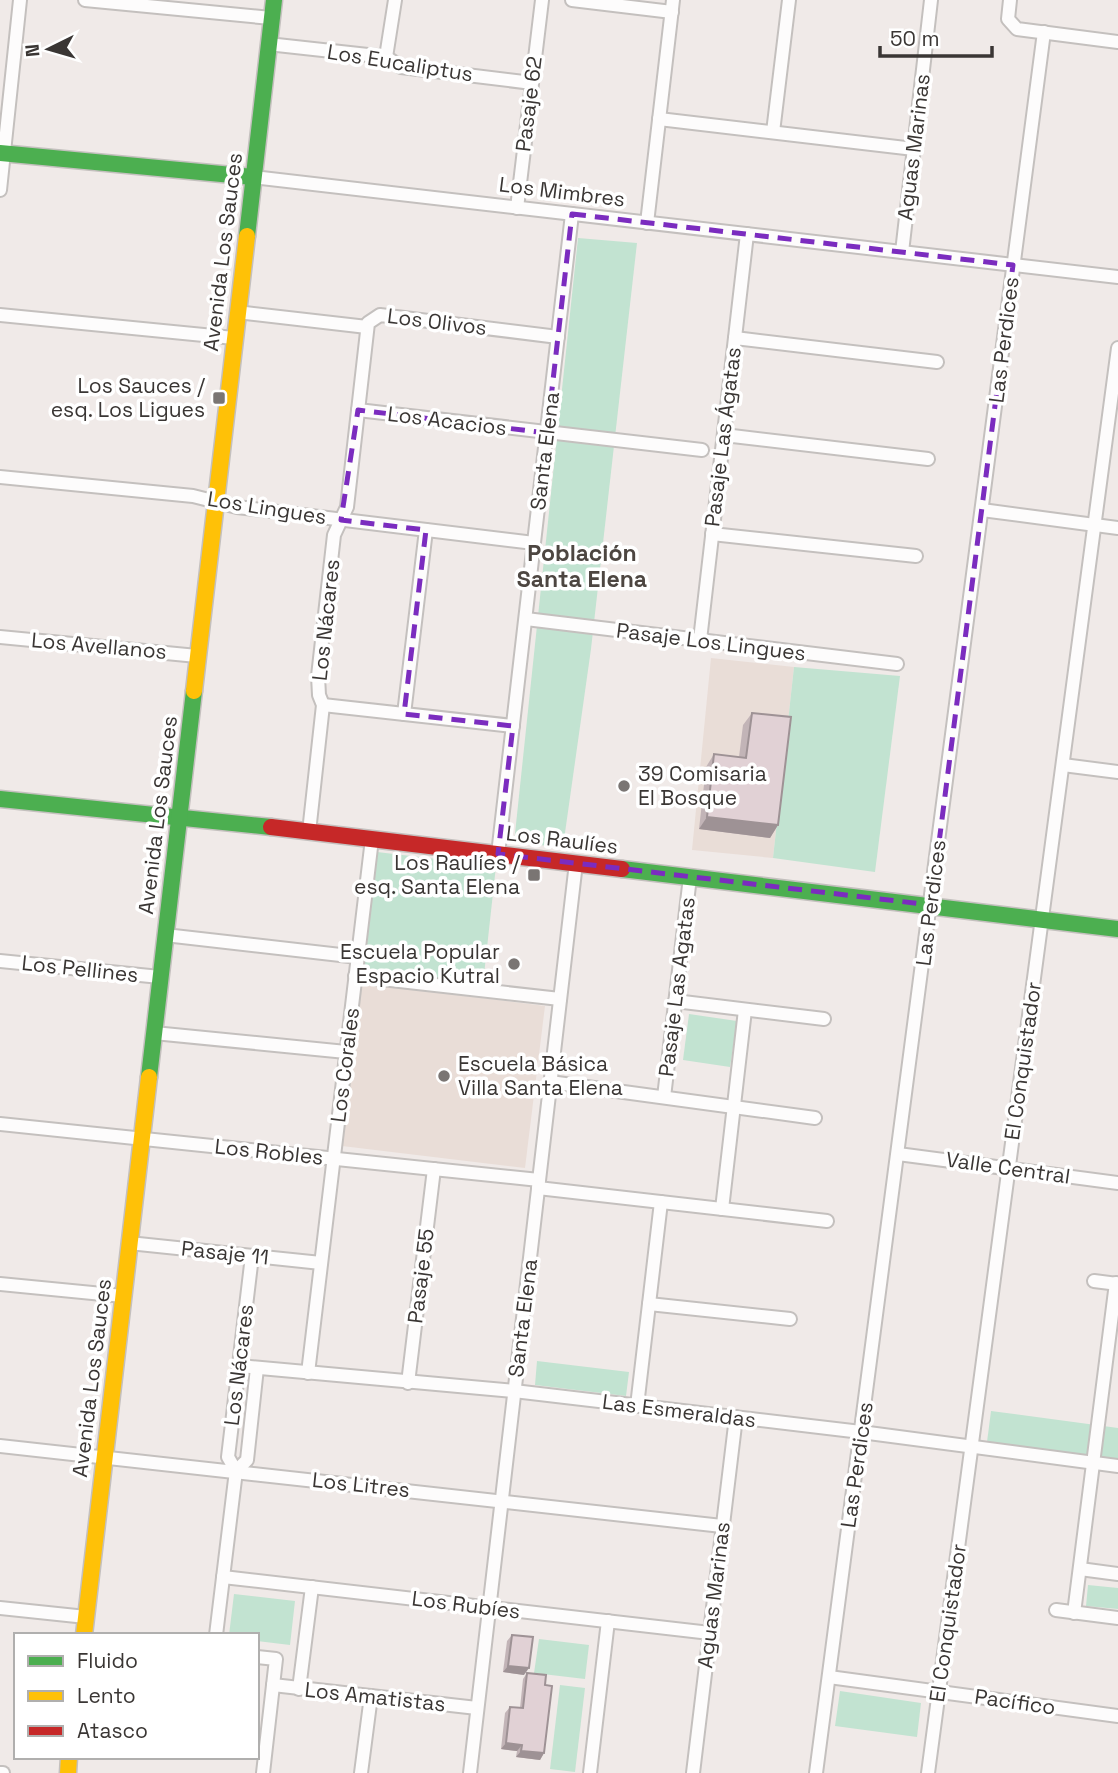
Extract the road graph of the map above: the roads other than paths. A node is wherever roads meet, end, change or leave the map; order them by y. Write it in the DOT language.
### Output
graph roads {
  1 [pos="20,0"];
  2 [pos="85,0"];
  3 [pos="274,0"];
  4 [pos="395,0"];
  5 [pos="542,0"];
  6 [pos="572,0"];
  7 [pos="789,0"];
  8 [pos="931,0"];
  9 [pos="1010,0"];
  10 [pos="672,6"];
  11 [pos="271,18"];
  12 [pos="1044,32"];
  13 [pos="1118,42"];
  14 [pos="268,44"];
  15 [pos="386,57"];
  16 [pos="532,83"];
  17 [pos="659,119"];
  18 [pos="773,132"];
  19 [pos="914,149"];
  20 [pos="2,153"];
  21 [pos="253,177"];
  22 [pos="0,190"];
  23 [pos="517,208"];
  24 [pos="572,214"];
  25 [pos="647,223"];
  26 [pos="747,234"];
  27 [pos="902,252"];
  28 [pos="1013,265"];
  29 [pos="1118,277"];
  30 [pos="237,312"];
  31 [pos="0,315"];
  32 [pos="367,327"];
  33 [pos="558,337"];
  34 [pos="234,338"];
  35 [pos="735,338"];
  36 [pos="1118,348"];
  37 [pos="937,362"];
  38 [pos="358,410"];
  39 [pos="547,433"];
  40 [pos="723,435"];
  41 [pos="702,450"];
  42 [pos="928,459"];
  43 [pos="0,477"];
  44 [pos="215,501"];
  45 [pos="982,510"];
  46 [pos="341,520"];
  47 [pos="1095,525"];
  48 [pos="1118,528"];
  49 [pos="425,530"];
  50 [pos="712,534"];
  51 [pos="534,542"];
  52 [pos="916,556"];
  53 [pos="526,619"];
  54 [pos="0,637"];
  55 [pos="700,640"];
  56 [pos="197,656"];
  57 [pos="897,664"];
  58 [pos="323,705"];
  59 [pos="404,714"];
  60 [pos="513,726"];
  61 [pos="1063,765"];
  62 [pos="1118,772"];
  63 [pos="0,799"];
  64 [pos="179,816"];
  65 [pos="309,832"];
  66 [pos="372,839"];
  67 [pos="498,854"];
  68 [pos="576,863"];
  69 [pos="690,877"];
  70 [pos="931,905"];
  71 [pos="1042,918"];
  72 [pos="1118,929"];
  73 [pos="165,935"];
  74 [pos="358,957"];
  75 [pos="0,961"];
  76 [pos="355,976"];
  77 [pos="160,977"];
  78 [pos="560,999"];
  79 [pos="675,1001"];
  80 [pos="745,1010"];
  81 [pos="824,1019"];
  82 [pos="154,1032"];
  83 [pos="346,1052"];
  84 [pos="550,1082"];
  85 [pos="664,1097"];
  86 [pos="734,1107"];
  87 [pos="815,1118"];
  88 [pos="0,1124"];
  89 [pos="141,1139"];
  90 [pos="898,1154"];
  91 [pos="334,1159"];
  92 [pos="1009,1168"];
  93 [pos="434,1169"];
  94 [pos="1118,1183"];
  95 [pos="538,1184"];
  96 [pos="661,1202"];
  97 [pos="722,1209"];
  98 [pos="827,1221"];
  99 [pos="129,1243"];
  100 [pos="252,1256"];
  101 [pos="321,1263"];
  102 [pos="1094,1281"];
  103 [pos="0,1284"];
  104 [pos="1117,1284"];
  105 [pos="123,1296"];
  106 [pos="649,1304"];
  107 [pos="790,1319"];
  108 [pos="1114,1328"];
  109 [pos="239,1366"];
  110 [pos="257,1368"];
  111 [pos="308,1373"];
  112 [pos="408,1383"];
  113 [pos="514,1391"];
  114 [pos="637,1406"];
  115 [pos="736,1417"];
  116 [pos="861,1432"];
  117 [pos="0,1446"];
  118 [pos="972,1447"];
  119 [pos="104,1456"];
  120 [pos="1093,1463"];
  121 [pos="1118,1466"];
  122 [pos="236,1471"];
  123 [pos="501,1501"];
  124 [pos="723,1526"];
  125 [pos="1080,1569"];
  126 [pos="1118,1574"];
  127 [pos="223,1577"];
  128 [pos="312,1587"];
  129 [pos="489,1607"];
  130 [pos="0,1608"];
  131 [pos="1056,1610"];
  132 [pos="1074,1613"];
  133 [pos="86,1617"];
  134 [pos="1118,1618"];
  135 [pos="608,1621"];
  136 [pos="84,1633"];
  137 [pos="216,1633"];
  138 [pos="710,1633"];
  139 [pos="259,1657"];
  140 [pos="829,1676"];
  141 [pos="273,1685"];
  142 [pos="299,1689"];
  143 [pos="939,1692"];
  144 [pos="371,1696"];
  145 [pos="477,1708"];
  146 [pos="1118,1716"];
  147 [pos="261,1757"];
  148 [pos="263,1773"];
  149 [pos="361,1773"];
  150 [pos="470,1773"];
  151 [pos="590,1773"];
  152 [pos="693,1773"];
  153 [pos="816,1773"];
  154 [pos="928,1773"];
  1 -- 20 [label="street"];
  2 -- 11 [label="street"];
  3 -- 11 [label="street, Avenida Los Sauces"];
  4 -- 15 [label="street"];
  5 -- 16 [label="street, Pasaje 62"];
  6 -- 10 [label="street"];
  7 -- 18 [label="street"];
  8 -- 19 [label="street, Aguas Marinas"];
  9 -- 12 [label="street"];
  10 -- 17 [label="street"];
  11 -- 14 [label="street, Avenida Los Sauces"];
  12 -- 13 [label="street"];
  12 -- 28 [label="street, Las Perdices"];
  14 -- 15 [label="street, Los Eucaliptus"];
  14 -- 21 [label="street, Avenida Los Sauces"];
  15 -- 16 [label="street, Los Eucaliptus"];
  16 -- 23 [label="street, Pasaje 62"];
  17 -- 18 [label="street"];
  17 -- 25 [label="street"];
  18 -- 19 [label="street"];
  19 -- 27 [label="street, Aguas Marinas"];
  20 -- 21 [label="street, Los Mimbres"];
  20 -- 22 [label="street"];
  21 -- 23 [label="street, Los Mimbres"];
  21 -- 30 [label="street, Avenida Los Sauces"];
  23 -- 24 [label="street, Los Mimbres"];
  24 -- 25 [label="street, Los Mimbres"];
  24 -- 33 [label="street, Santa Elena"];
  25 -- 26 [label="street, Los Mimbres"];
  26 -- 27 [label="street, Los Mimbres"];
  26 -- 35 [label="street, Pasaje Las Ágatas"];
  27 -- 28 [label="street, Los Mimbres"];
  28 -- 29 [label="street, Los Mimbres"];
  28 -- 45 [label="street, Las Perdices"];
  30 -- 32 [label="street, Los Olivos"];
  30 -- 34 [label="street, Avenida Los Sauces"];
  31 -- 34 [label="street"];
  32 -- 33 [label="street, Los Olivos"];
  32 -- 38 [label="street, Los Nácares"];
  33 -- 39 [label="street, Santa Elena"];
  34 -- 44 [label="street, Avenida Los Sauces"];
  35 -- 37 [label="street"];
  35 -- 40 [label="street, Pasaje Las Ágatas"];
  36 -- 47 [label="street, El Conquistador"];
  38 -- 39 [label="street, Los Acacios"];
  38 -- 46 [label="street, Los Nácares"];
  39 -- 41 [label="street, Los Acacios"];
  39 -- 51 [label="street, Santa Elena"];
  40 -- 42 [label="street"];
  40 -- 50 [label="street, Pasaje Las Ágatas"];
  43 -- 44 [label="street, Los Lingues"];
  44 -- 46 [label="street, Los Lingues"];
  44 -- 56 [label="street, Avenida Los Sauces"];
  45 -- 47 [label="street"];
  45 -- 70 [label="street, Las Perdices"];
  46 -- 49 [label="street, Los Lingues"];
  46 -- 58 [label="street, Los Nácares"];
  47 -- 48 [label="street"];
  47 -- 61 [label="street, El Conquistador"];
  49 -- 51 [label="street, Los Lingues"];
  49 -- 59 [label="street"];
  50 -- 52 [label="street"];
  50 -- 55 [label="street, Pasaje Las Ágatas"];
  51 -- 53 [label="street, Santa Elena"];
  53 -- 55 [label="street, Pasaje Los Lingues"];
  53 -- 60 [label="street, Santa Elena"];
  54 -- 56 [label="street, Los Avellanos"];
  55 -- 57 [label="street, Pasaje Los Lingues"];
  56 -- 64 [label="street, Avenida Los Sauces"];
  58 -- 59 [label="street"];
  58 -- 65 [label="street, Los Nácares"];
  59 -- 60 [label="street"];
  60 -- 67 [label="street, Santa Elena"];
  61 -- 62 [label="street"];
  61 -- 71 [label="street, El Conquistador"];
  63 -- 64 [label="street, Los Raulíes"];
  64 -- 65 [label="street, Los Raulíes"];
  64 -- 73 [label="street, Avenida Los Sauces"];
  65 -- 66 [label="street, Los Raulíes"];
  66 -- 67 [label="street, Los Raulíes"];
  66 -- 74 [label="street, Los Corales"];
  67 -- 68 [label="street, Los Raulíes"];
  68 -- 69 [label="street, Los Raulíes"];
  68 -- 78 [label="street, Santa Elena"];
  69 -- 70 [label="street, Los Raulíes"];
  69 -- 79 [label="street, Pasaje Las Agatas"];
  70 -- 71 [label="street, Los Raulíes"];
  70 -- 90 [label="street, Las Perdices"];
  71 -- 72 [label="street, Los Raulíes"];
  71 -- 92 [label="street, El Conquistador"];
  73 -- 74 [label="street"];
  73 -- 77 [label="street, Avenida Los Sauces"];
  74 -- 76 [label="street, Los Corales"];
  75 -- 77 [label="street, Los Pellines"];
  76 -- 78 [label="street"];
  76 -- 83 [label="street, Los Corales"];
  77 -- 82 [label="street, Avenida Los Sauces"];
  78 -- 84 [label="street, Santa Elena"];
  79 -- 80 [label="street"];
  79 -- 85 [label="street, Pasaje Las Agatas"];
  80 -- 81 [label="street"];
  80 -- 86 [label="street"];
  82 -- 83 [label="street"];
  82 -- 89 [label="street, Avenida Los Sauces"];
  83 -- 91 [label="street, Los Corales"];
  84 -- 85 [label="street"];
  84 -- 95 [label="street, Santa Elena"];
  85 -- 86 [label="street"];
  86 -- 87 [label="street"];
  86 -- 97 [label="street"];
  88 -- 89 [label="street, Los Robles"];
  89 -- 91 [label="street, Los Robles"];
  89 -- 99 [label="street, Avenida Los Sauces"];
  90 -- 92 [label="street, Valle Central"];
  90 -- 116 [label="street, Las Perdices"];
  91 -- 93 [label="street, Los Robles"];
  91 -- 101 [label="street, Los Corales"];
  92 -- 94 [label="street, Valle Central"];
  92 -- 118 [label="street, El Conquistador"];
  93 -- 95 [label="street, Los Robles"];
  93 -- 112 [label="street, Pasaje 55"];
  95 -- 96 [label="street, Los Robles"];
  95 -- 113 [label="street, Santa Elena"];
  96 -- 97 [label="street, Los Robles"];
  96 -- 106 [label="street"];
  97 -- 98 [label="street, Los Robles"];
  99 -- 100 [label="street, Pasaje 11"];
  99 -- 105 [label="street, Avenida Los Sauces"];
  100 -- 101 [label="street, Pasaje 11"];
  100 -- 109 [label="street, Los Nácares"];
  101 -- 111 [label="street, Los Corales"];
  102 -- 104 [label="street"];
  103 -- 105 [label="street"];
  104 -- 108 [label="street"];
  105 -- 119 [label="street, Avenida Los Sauces"];
  106 -- 107 [label="street"];
  106 -- 114 [label="street"];
  108 -- 120 [label="street"];
  109 -- 110 [label="street, Las Esmeraldas"];
  109 -- 122 [label="street, Los Nácares"];
  110 -- 111 [label="street, Las Esmeraldas"];
  110 -- 122 [label="street, Los Nácares"];
  111 -- 112 [label="street, Las Esmeraldas"];
  112 -- 113 [label="street, Las Esmeraldas"];
  113 -- 114 [label="street, Las Esmeraldas"];
  113 -- 123 [label="street, Santa Elena"];
  114 -- 115 [label="street, Las Esmeraldas"];
  115 -- 116 [label="street, Las Esmeraldas"];
  115 -- 124 [label="street, Aguas Marinas"];
  116 -- 118 [label="street, Las Esmeraldas"];
  116 -- 140 [label="street, Las Perdices"];
  117 -- 119 [label="street, Los Litres"];
  118 -- 120 [label="street, Las Esmeraldas"];
  118 -- 143 [label="street, El Conquistador"];
  119 -- 122 [label="street, Los Litres"];
  119 -- 133 [label="street, Avenida Los Sauces"];
  120 -- 121 [label="street, Las Esmeraldas"];
  120 -- 125 [label="street"];
  122 -- 123 [label="street, Los Litres"];
  122 -- 127 [label="street, Los Nácares"];
  123 -- 124 [label="street, Los Litres"];
  123 -- 129 [label="street, Santa Elena"];
  124 -- 138 [label="street, Aguas Marinas"];
  125 -- 126 [label="street"];
  125 -- 132 [label="street"];
  127 -- 128 [label="street, Los Rubíes"];
  127 -- 137 [label="street, Los Nácares"];
  128 -- 129 [label="street, Los Rubíes"];
  128 -- 142 [label="street"];
  129 -- 135 [label="street, Los Rubíes"];
  129 -- 145 [label="street, Santa Elena"];
  130 -- 133 [label="street"];
  131 -- 132 [label="street"];
  132 -- 134 [label="street"];
  133 -- 136 [label="street, Avenida Los Sauces"];
  135 -- 138 [label="street, Los Rubíes"];
  135 -- 151 [label="street"];
  138 -- 152 [label="street, Aguas Marinas"];
  139 -- 141 [label="street"];
  140 -- 143 [label="street, Pacífico"];
  140 -- 153 [label="street, Las Perdices"];
  141 -- 142 [label="street, Los Amatistas"];
  141 -- 147 [label="street"];
  142 -- 144 [label="street, Los Amatistas"];
  143 -- 146 [label="street, Pacífico"];
  143 -- 154 [label="street, El Conquistador"];
  144 -- 145 [label="street, Los Amatistas"];
  144 -- 149 [label="street"];
  145 -- 150 [label="street, Santa Elena"];
  147 -- 148 [label="street"];
}
